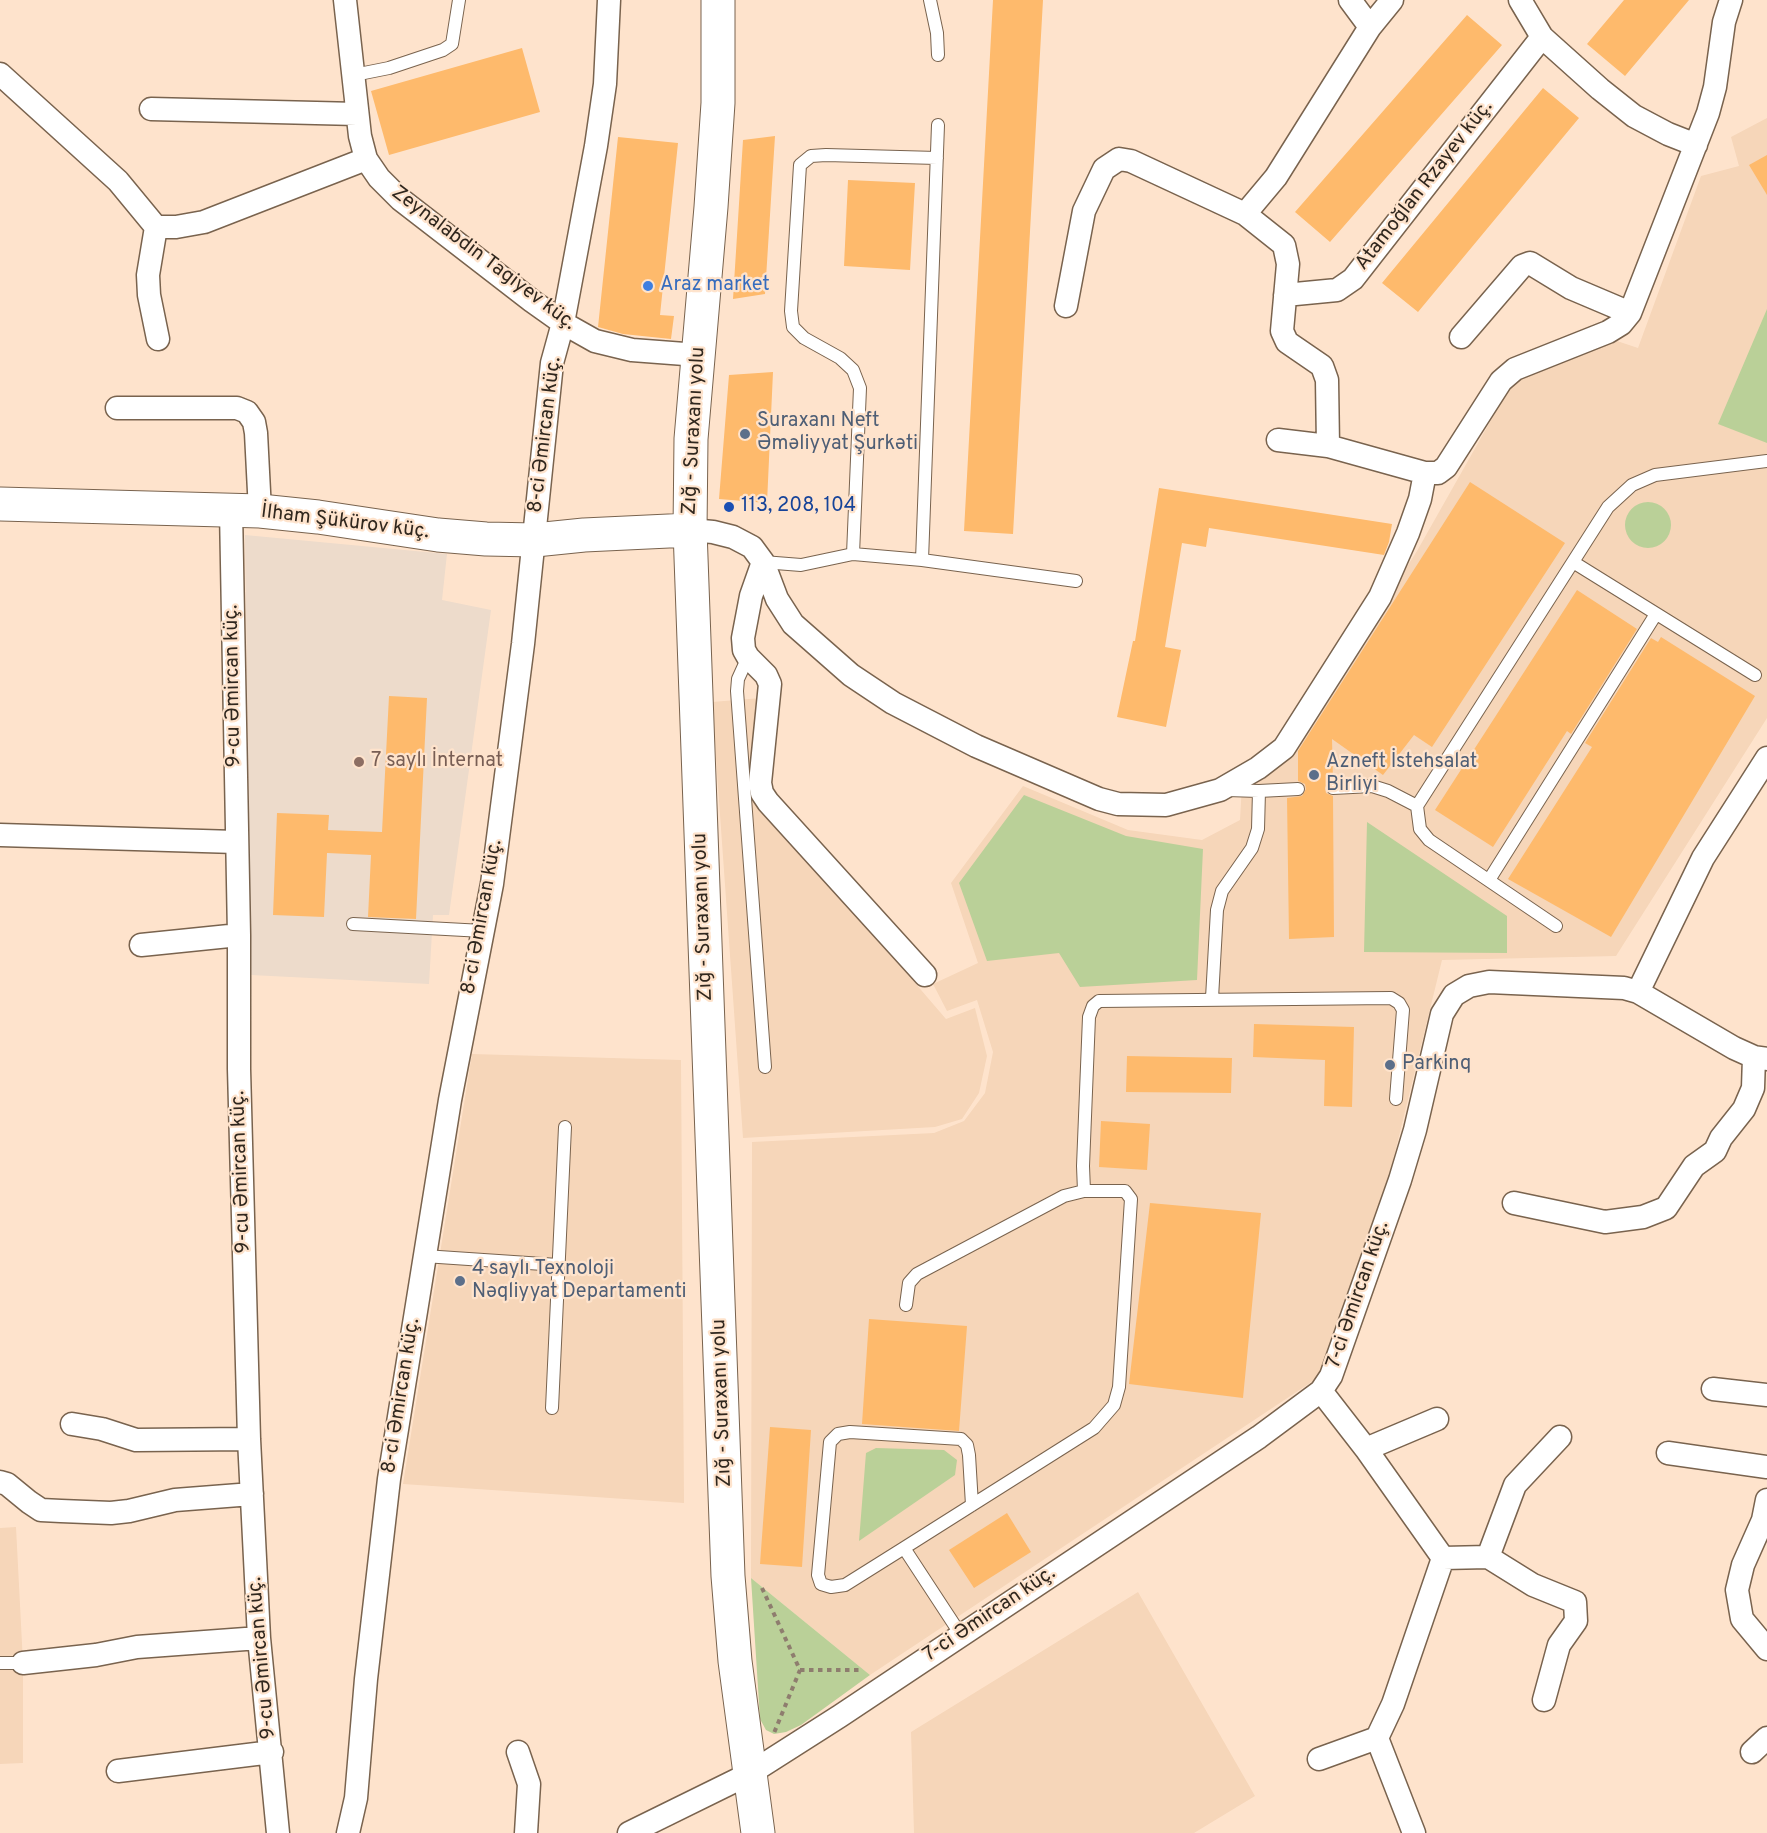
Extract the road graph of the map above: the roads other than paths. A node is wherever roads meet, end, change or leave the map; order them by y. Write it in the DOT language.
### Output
graph roads {
  1 [pos="345,0"];
  2 [pos="459,0"];
  3 [pos="609,0"];
  4 [pos="718,0"];
  5 [pos="930,0"];
  6 [pos="1350,0"];
  7 [pos="1392,0"];
  8 [pos="1520,0"];
  9 [pos="1731,0"];
  10 [pos="1370,27"];
  11 [pos="1542,38"];
  12 [pos="938,55"];
  13 [pos="0,74"];
  14 [pos="354,75"];
  15 [pos="151,109"];
  16 [pos="357,114"];
  17 [pos="938,125"];
  18 [pos="1696,145"];
  19 [pos="937,158"];
  20 [pos="366,159"];
  21 [pos="1245,214"];
  22 [pos="156,227"];
  23 [pos="1285,295"];
  24 [pos="1066,306"];
  25 [pos="1630,313"];
  26 [pos="563,323"];
  27 [pos="1461,337"];
  28 [pos="158,339"];
  29 [pos="698,355"];
  30 [pos="117,408"];
  31 [pos="1278,440"];
  32 [pos="1328,446"];
  33 [pos="1767,461"];
  34 [pos="1425,473"];
  35 [pos="0,504"];
  36 [pos="245,511"];
  37 [pos="690,530"];
  38 [pos="535,540"];
  39 [pos="853,554"];
  40 [pos="922,560"];
  41 [pos="763,562"];
  42 [pos="1573,562"];
  43 [pos="1076,581"];
  44 [pos="1656,614"];
  45 [pos="748,657"];
  46 [pos="1755,675"];
  47 [pos="1767,758"];
  48 [pos="1333,788"];
  49 [pos="1298,789"];
  50 [pos="1220,790"];
  51 [pos="1258,791"];
  52 [pos="1416,806"];
  53 [pos="0,835"];
  54 [pos="236,842"];
  55 [pos="1489,880"];
  56 [pos="353,924"];
  57 [pos="1556,926"];
  58 [pos="483,931"];
  59 [pos="239,935"];
  60 [pos="141,945"];
  61 [pos="925,975"];
  62 [pos="1638,992"];
  63 [pos="1212,998"];
  64 [pos="1760,1058"];
  65 [pos="765,1067"];
  66 [pos="1396,1099"];
  67 [pos="566,1127"];
  68 [pos="1084,1191"];
  69 [pos="1514,1203"];
  70 [pos="424,1256"];
  71 [pos="558,1265"];
  72 [pos="906,1305"];
  73 [pos="1713,1389"];
  74 [pos="1321,1391"];
  75 [pos="1767,1395"];
  76 [pos="552,1408"];
  77 [pos="1437,1419"];
  78 [pos="72,1424"];
  79 [pos="1560,1437"];
  80 [pos="249,1439"];
  81 [pos="1366,1449"];
  82 [pos="1668,1454"];
  83 [pos="1767,1467"];
  84 [pos="0,1482"];
  85 [pos="252,1494"];
  86 [pos="1767,1500"];
  87 [pos="972,1505"];
  88 [pos="904,1548"];
  89 [pos="1488,1557"];
  90 [pos="1443,1558"];
  91 [pos="961,1635"];
  92 [pos="259,1638"];
  93 [pos="1767,1649"];
  94 [pos="0,1663"];
  95 [pos="23,1663"];
  96 [pos="1544,1700"];
  97 [pos="1377,1738"];
  98 [pos="272,1752"];
  99 [pos="518,1752"];
  100 [pos="1319,1759"];
  101 [pos="118,1771"];
  102 [pos="749,1774"];
  103 [pos="278,1833"];
  104 [pos="348,1833"];
  105 [pos="526,1833"];
  106 [pos="629,1833"];
  107 [pos="758,1833"];
  108 [pos="1414,1833"];
  1 -- 14 [label="street, Zeynalabdin Tagiyev küç."];
  2 -- 14 [label="lane"];
  3 -- 26 [label="street, 8-ci Əmircan küç."];
  4 -- 29 [label="main road, Zığ - Suraxanı yolu"];
  5 -- 12 [label="lane"];
  6 -- 10 [label="street"];
  7 -- 10 [label="street"];
  8 -- 11 [label="street"];
  9 -- 18 [label="street"];
  10 -- 21 [label="street"];
  11 -- 18 [label="street"];
  11 -- 23 [label="street, Atamoğlan Rzayev küç."];
  13 -- 22 [label="street"];
  14 -- 16 [label="street, Zeynalabdin Tagiyev küç."];
  15 -- 16 [label="street"];
  16 -- 20 [label="street, Zeynalabdin Tagiyev küç."];
  17 -- 19 [label="lane"];
  18 -- 25 [label="street"];
  19 -- 39 [label="lane"];
  19 -- 40 [label="lane"];
  20 -- 22 [label="street"];
  20 -- 26 [label="street, Zeynalabdin Tagiyev küç."];
  21 -- 23 [label="street"];
  21 -- 24 [label="street"];
  22 -- 28 [label="street"];
  23 -- 32 [label="street"];
  25 -- 27 [label="street"];
  25 -- 34 [label="street"];
  26 -- 29 [label="street, Zeynalabdin Tagiyev küç."];
  26 -- 38 [label="street, 8-ci Əmircan küç."];
  29 -- 37 [label="main road, Zığ - Suraxanı yolu"];
  30 -- 36 [label="street, 9-cu Əmircan küç."];
  31 -- 32 [label="street"];
  32 -- 34 [label="street"];
  33 -- 42 [label="lane"];
  34 -- 50 [label="street"];
  35 -- 36 [label="main road, İlham Şükürov küç."];
  36 -- 38 [label="main road, İlham Şükürov küç."];
  36 -- 54 [label="street, 9-cu Əmircan küç."];
  37 -- 38 [label="main road, İlham Şükürov küç."];
  37 -- 41 [label="street"];
  37 -- 102 [label="main road, Zığ - Suraxanı yolu"];
  38 -- 58 [label="street, 8-ci Əmircan küç."];
  39 -- 40 [label="lane"];
  39 -- 41 [label="lane"];
  40 -- 43 [label="lane"];
  41 -- 45 [label="street"];
  41 -- 50 [label="street"];
  42 -- 44 [label="lane"];
  42 -- 52 [label="lane"];
  44 -- 46 [label="lane"];
  44 -- 55 [label="lane"];
  45 -- 61 [label="street"];
  45 -- 65 [label="lane"];
  47 -- 62 [label="street"];
  48 -- 52 [label="lane"];
  49 -- 51 [label="lane"];
  50 -- 51 [label="lane"];
  51 -- 63 [label="lane"];
  52 -- 55 [label="lane"];
  53 -- 54 [label="street"];
  54 -- 59 [label="street, 9-cu Əmircan küç."];
  55 -- 57 [label="lane"];
  56 -- 58 [label="lane"];
  58 -- 70 [label="street, 8-ci Əmircan küç."];
  59 -- 60 [label="street"];
  59 -- 80 [label="street, 9-cu Əmircan küç."];
  62 -- 64 [label="street, 7-ci Əmircan küç."];
  62 -- 74 [label="street, 7-ci Əmircan küç."];
  63 -- 66 [label="lane"];
  63 -- 68 [label="lane"];
  64 -- 69 [label="street"];
  67 -- 71 [label="lane"];
  68 -- 72 [label="lane"];
  68 -- 87 [label="lane"];
  70 -- 71 [label="lane"];
  70 -- 104 [label="street, 8-ci Əmircan küç."];
  71 -- 76 [label="lane"];
  73 -- 75 [label="street"];
  74 -- 81 [label="street"];
  74 -- 91 [label="street, 7-ci Əmircan küç."];
  77 -- 81 [label="street"];
  78 -- 80 [label="street"];
  79 -- 89 [label="street"];
  80 -- 85 [label="street, 9-cu Əmircan küç."];
  81 -- 90 [label="street"];
  82 -- 83 [label="street"];
  84 -- 85 [label="street"];
  85 -- 92 [label="street, 9-cu Əmircan küç."];
  86 -- 93 [label="street"];
  87 -- 88 [label="lane"];
  87 -- 88 [label="lane"];
  88 -- 91 [label="lane"];
  89 -- 90 [label="street"];
  89 -- 96 [label="street"];
  90 -- 97 [label="street"];
  91 -- 102 [label="street, 7-ci Əmircan küç."];
  92 -- 95 [label="street"];
  92 -- 98 [label="street, 9-cu Əmircan küç."];
  94 -- 95 [label="lane"];
  97 -- 100 [label="street"];
  97 -- 108 [label="street"];
  98 -- 101 [label="street"];
  98 -- 103 [label="street, 9-cu Əmircan küç."];
  99 -- 105 [label="street"];
  102 -- 106 [label="street"];
  102 -- 107 [label="main road, Zığ - Suraxanı yolu"];
}
